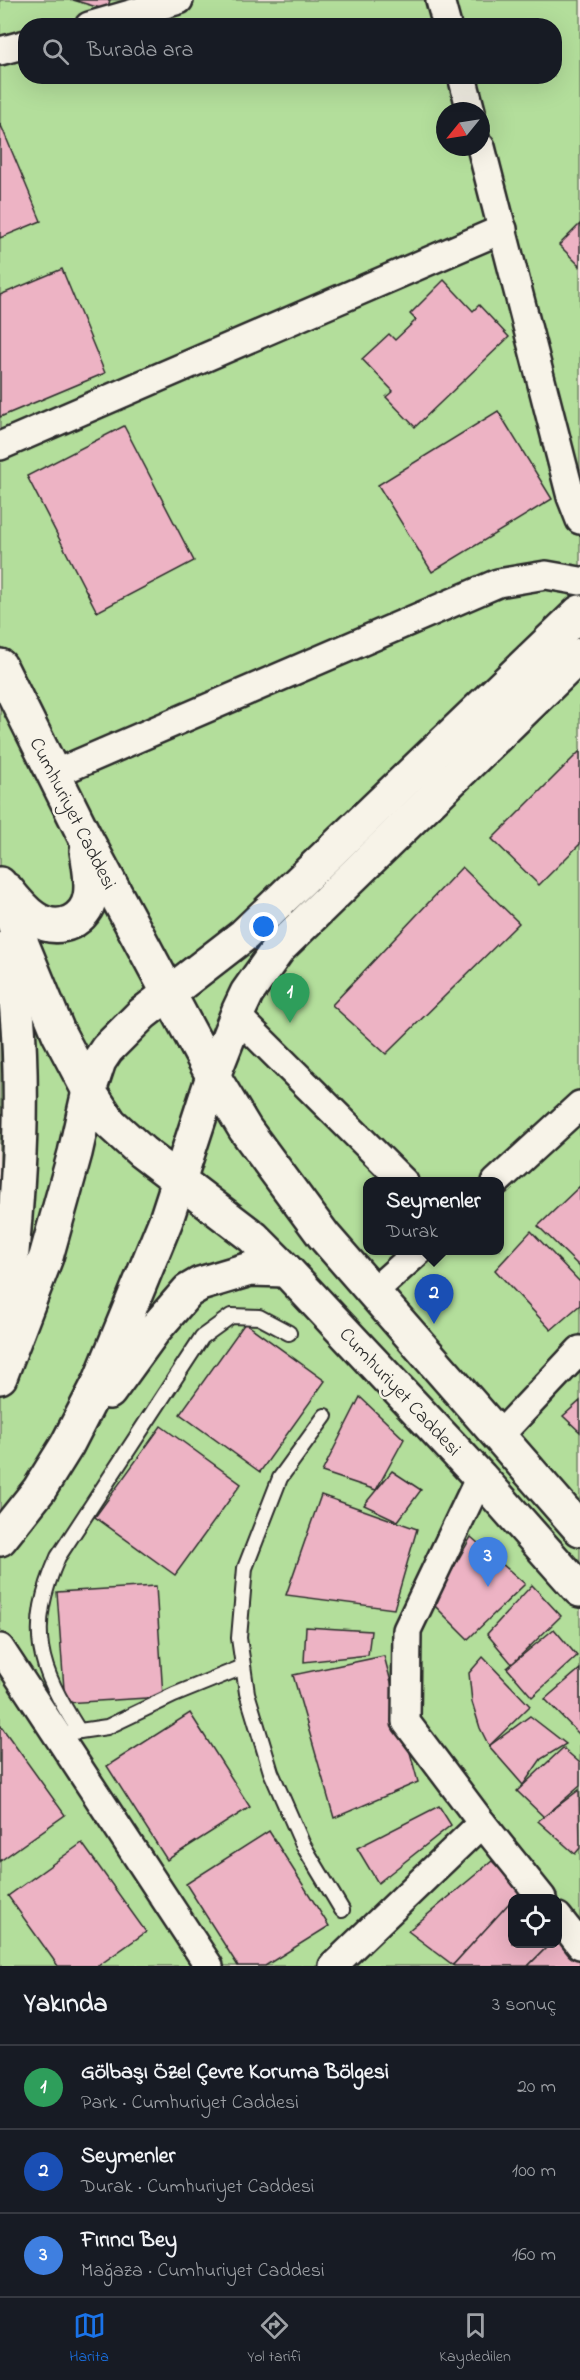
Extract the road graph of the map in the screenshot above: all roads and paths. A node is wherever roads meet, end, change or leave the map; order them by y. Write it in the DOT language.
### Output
graph roads {
  1 [pos="178,0"];
  2 [pos="440,0"];
  3 [pos="149,4"];
  4 [pos="111,18"];
  5 [pos="445,18"];
  6 [pos="464,84"];
  7 [pos="469,102"];
  8 [pos="483,156"];
  9 [pos="503,229"];
  10 [pos="0,446"];
  11 [pos="580,520"];
  12 [pos="580,580"];
  13 [pos="580,612"];
  14 [pos="580,655"];
  15 [pos="0,666"];
  16 [pos="54,774"];
  17 [pos="84,835"];
  18 [pos="0,883"];
  19 [pos="0,891"];
  20 [pos="168,992"];
  21 [pos="237,1016"];
  22 [pos="213,1076"];
  23 [pos="89,1091"];
  24 [pos="580,1105"];
  25 [pos="399,1177"];
  26 [pos="501,1177"];
  27 [pos="178,1181"];
  28 [pos="415,1255"];
  29 [pos="286,1270"];
  30 [pos="373,1292"];
  31 [pos="289,1333"];
  32 [pos="580,1350"];
  33 [pos="0,1371"];
  34 [pos="0,1377"];
  35 [pos="325,1416"];
  36 [pos="499,1437"];
  37 [pos="67,1444"];
  38 [pos="480,1477"];
  39 [pos="580,1529"];
  40 [pos="0,1539"];
  41 [pos="580,1590"];
  42 [pos="0,1647"];
  43 [pos="243,1666"];
  44 [pos="68,1732"];
  45 [pos="482,1823"];
  46 [pos="538,1894"];
  47 [pos="342,1910"];
  48 [pos="562,1922"];
  49 [pos="580,1945"];
  50 [pos="209,1966"];
  51 [pos="333,1966"];
  1 -- 3 [label="street"];
  2 -- 5 [label="street"];
  3 -- 4 [label="street"];
  6 -- 7 [label="street"];
  8 -- 9 [label="street"];
  9 -- 10 [label="street"];
  9 -- 11 [label="street"];
  12 -- 16 [label="street"];
  13 -- 20 [label="main road"];
  14 -- 21 [label="main road"];
  15 -- 16 [label="main road, Cumhuriyet Caddesi"];
  16 -- 17 [label="main road, Cumhuriyet Caddesi"];
  17 -- 18 [label="main road"];
  17 -- 20 [label="main road, Cumhuriyet Caddesi"];
  18 -- 23 [label="main road, Cumhuriyet Caddesi"];
  19 -- 33 [label="main road"];
  20 -- 22 [label="main road, Cumhuriyet Caddesi"];
  20 -- 23 [label="main road"];
  21 -- 22 [label="main road"];
  21 -- 25 [label="street"];
  22 -- 27 [label="main road"];
  22 -- 30 [label="main road, Cumhuriyet Caddesi"];
  23 -- 27 [label="main road, Cumhuriyet Caddesi"];
  23 -- 34 [label="main road"];
  24 -- 26 [label="street"];
  27 -- 29 [label="main road, Cumhuriyet Caddesi"];
  27 -- 37 [label="main road"];
  28 -- 30 [label="street"];
  29 -- 37 [label="main road"];
  29 -- 38 [label="main road, Cumhuriyet Caddesi"];
  30 -- 36 [label="main road, Cumhuriyet Caddesi"];
  31 -- 44 [label="lane"];
  32 -- 36 [label="street"];
  35 -- 43 [label="lane"];
  36 -- 39 [label="main road, Cumhuriyet Caddesi"];
  37 -- 40 [label="main road"];
  38 -- 41 [label="main road, Cumhuriyet Caddesi"];
  38 -- 45 [label="street"];
  42 -- 44 [label="street"];
  43 -- 44 [label="lane"];
  43 -- 47 [label="lane"];
  44 -- 50 [label="street"];
  45 -- 46 [label="street"];
  45 -- 51 [label="street"];
  48 -- 49 [label="street"];
}
